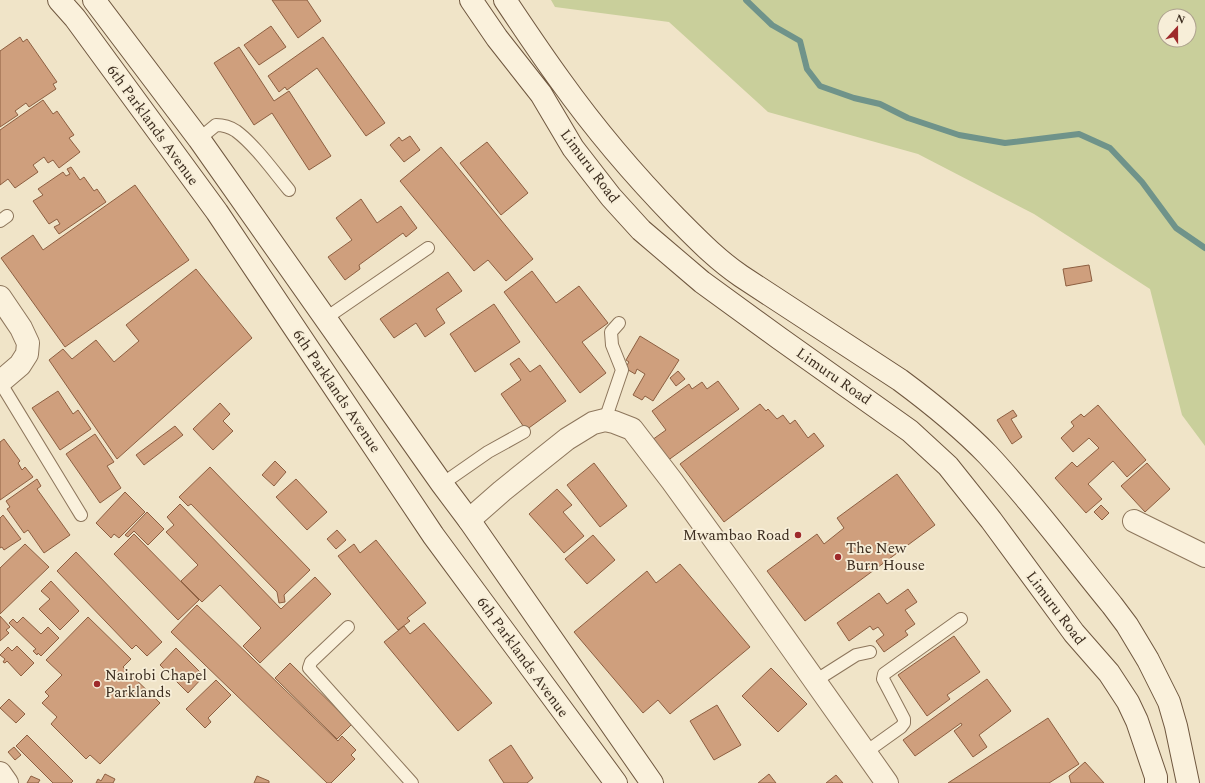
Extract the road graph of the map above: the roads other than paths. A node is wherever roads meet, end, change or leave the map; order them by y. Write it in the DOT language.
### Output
graph roads {
  1 [pos="59,0"];
  2 [pos="94,0"];
  3 [pos="471,0"];
  4 [pos="505,0"];
  5 [pos="198,139"];
  6 [pos="289,190"];
  7 [pos="428,248"];
  8 [pos="0,297"];
  9 [pos="326,318"];
  10 [pos="619,323"];
  11 [pos="0,382"];
  12 [pos="605,420"];
  13 [pos="524,432"];
  14 [pos="442,484"];
  15 [pos="81,515"];
  16 [pos="469,520"];
  17 [pos="1134,521"];
  18 [pos="1205,556"];
  19 [pos="961,620"];
  20 [pos="348,627"];
  21 [pos="870,652"];
  22 [pos="815,681"];
  23 [pos="866,752"];
  24 [pos="0,773"];
  25 [pos="7,783"];
  26 [pos="412,783"];
  27 [pos="616,783"];
  28 [pos="652,783"];
  29 [pos="887,783"];
  30 [pos="1156,783"];
  31 [pos="1188,783"];
  1 -- 27 [label="street, 6th Parklands Avenue"];
  2 -- 5 [label="street, 6th Parklands Avenue"];
  3 -- 30 [label="street, Limuru Road"];
  4 -- 31 [label="street"];
  5 -- 6 [label="lane"];
  5 -- 9 [label="street, 6th Parklands Avenue"];
  7 -- 9 [label="lane"];
  8 -- 11 [label="street"];
  9 -- 14 [label="street, 6th Parklands Avenue"];
  10 -- 12 [label="lane"];
  11 -- 15 [label="lane"];
  12 -- 16 [label="street"];
  12 -- 22 [label="street"];
  13 -- 14 [label="lane"];
  14 -- 16 [label="street, 6th Parklands Avenue"];
  16 -- 28 [label="street, 6th Parklands Avenue"];
  17 -- 18 [label="street"];
  19 -- 23 [label="lane"];
  20 -- 26 [label="lane"];
  21 -- 22 [label="lane"];
  22 -- 23 [label="street"];
  23 -- 29 [label="street"];
  24 -- 25 [label="street"];
}
